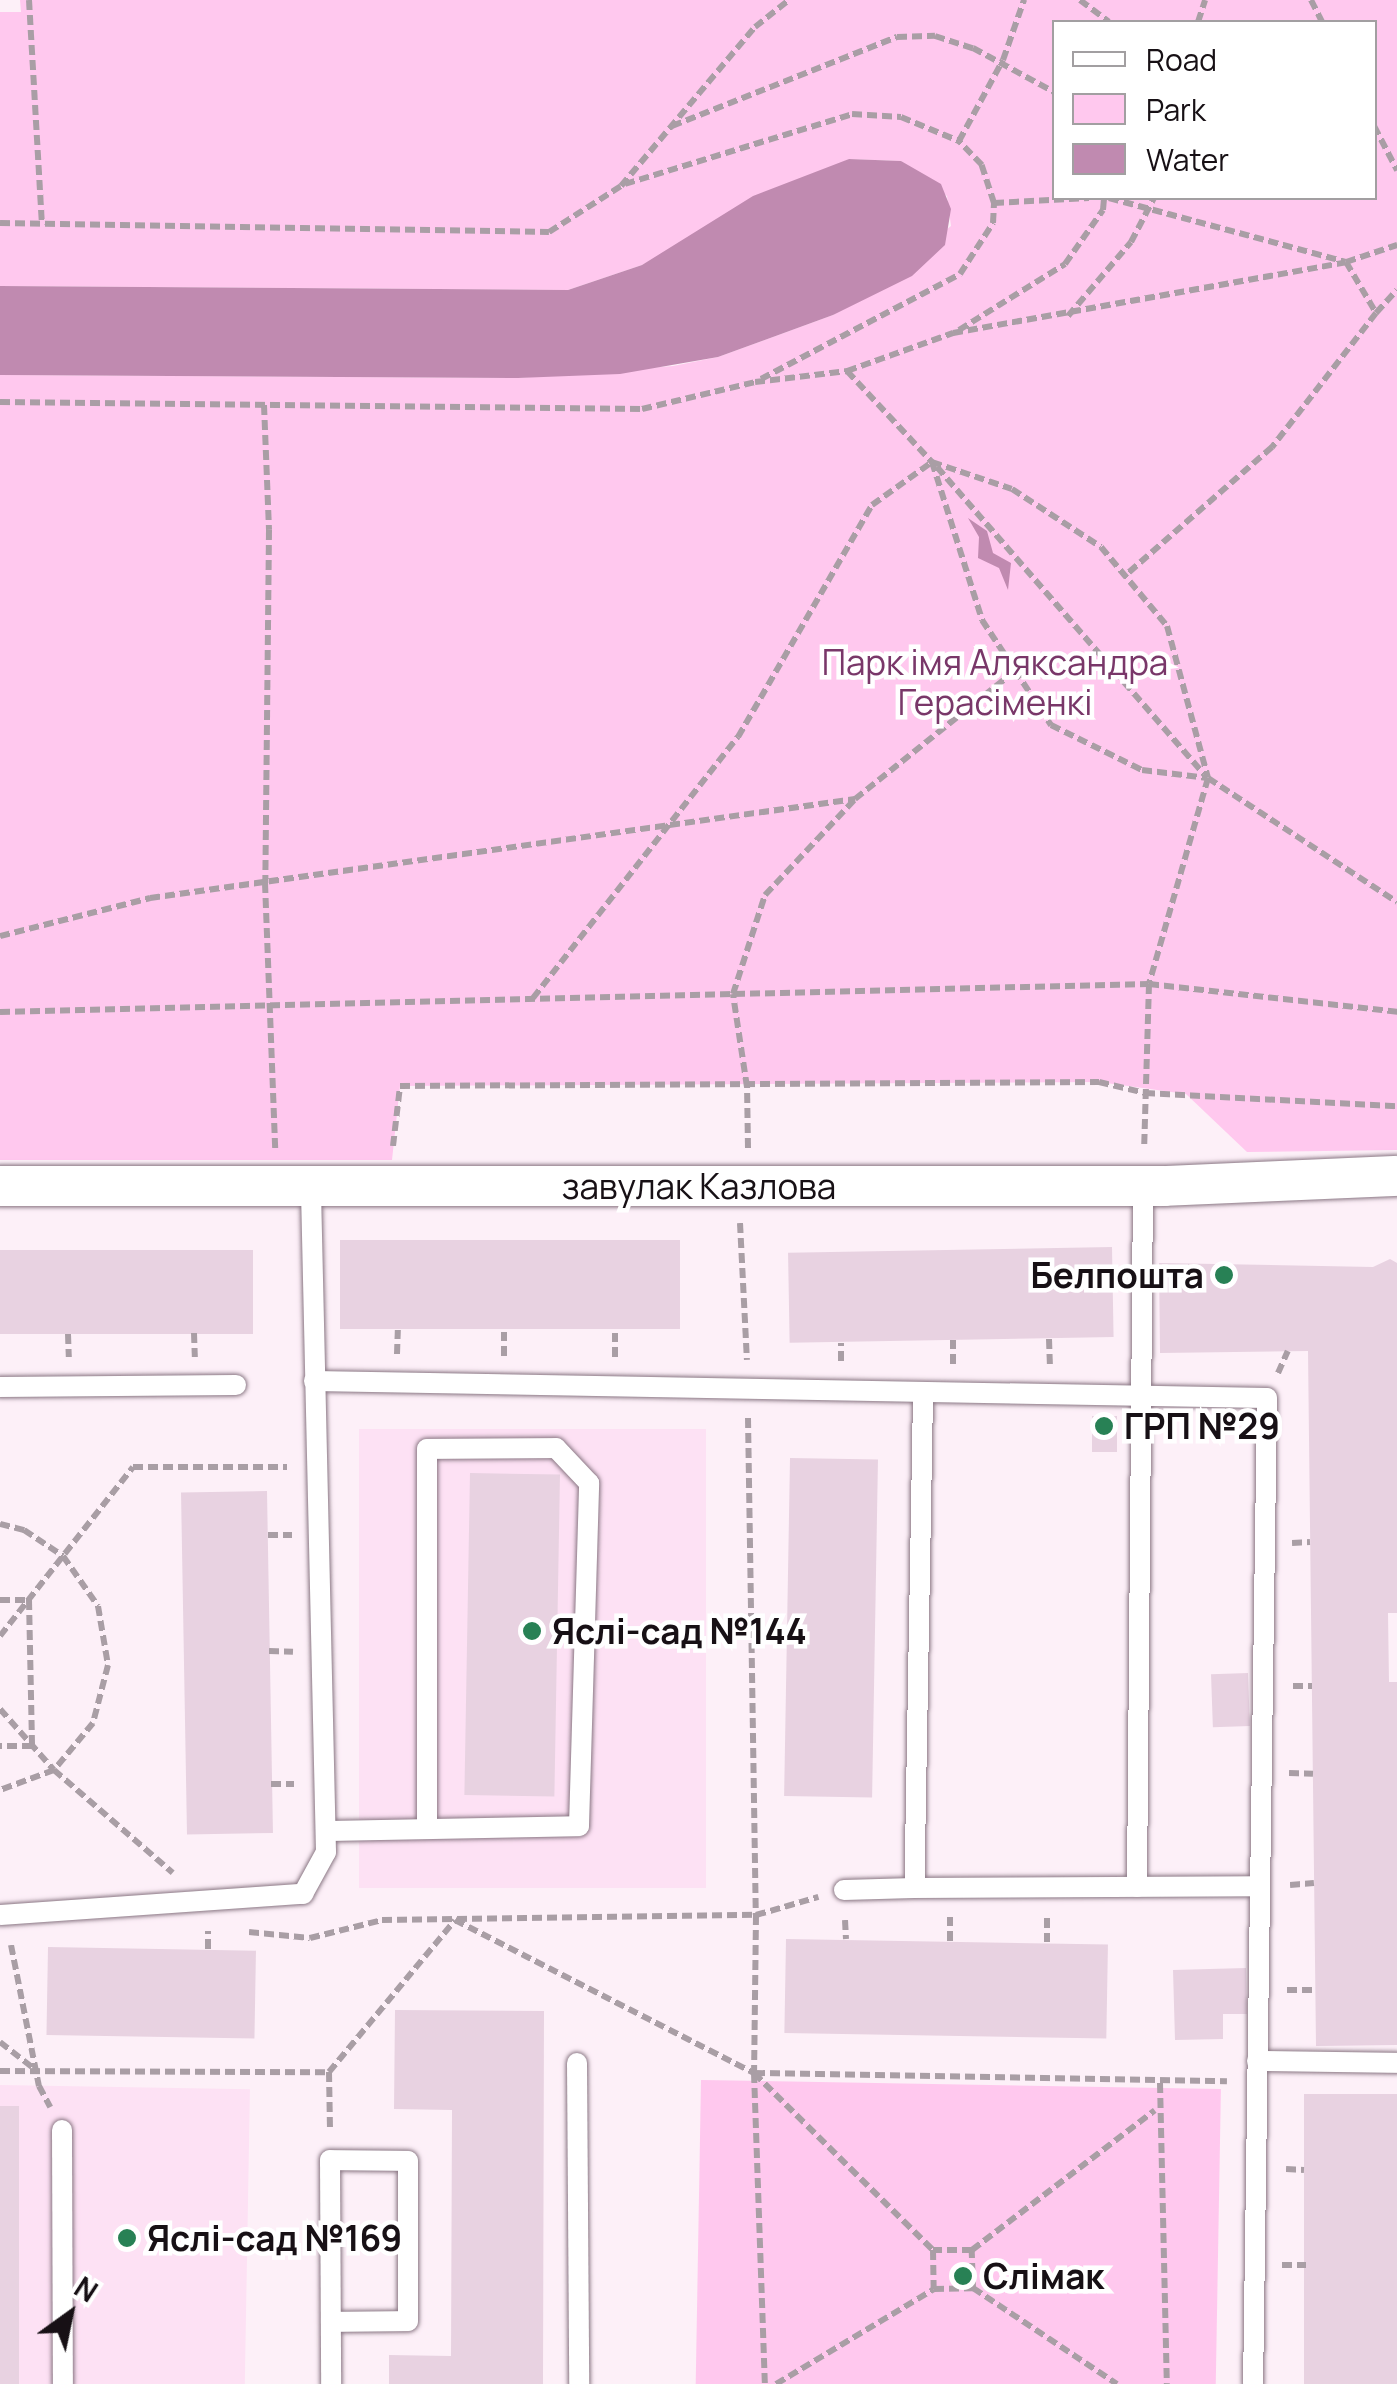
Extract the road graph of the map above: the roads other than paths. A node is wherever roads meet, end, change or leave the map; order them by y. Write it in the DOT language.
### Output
graph roads {
  1 [pos="1397,1176"];
  2 [pos="0,1186"];
  3 [pos="1142,1186"];
  4 [pos="294,1190"];
  5 [pos="314,1381"];
  6 [pos="236,1385"];
  7 [pos="0,1386"];
  8 [pos="923,1395"];
  9 [pos="1138,1399"];
  10 [pos="427,1829"];
  11 [pos="326,1831"];
  12 [pos="1260,1886"];
  13 [pos="1138,1887"];
  14 [pos="914,1888"];
  15 [pos="844,1890"];
  16 [pos="2,1915"];
  17 [pos="577,2063"];
  18 [pos="1397,2063"];
  19 [pos="1257,2071"];
  20 [pos="62,2130"];
  21 [pos="331,2322"];
  22 [pos="63,2384"];
  23 [pos="331,2384"];
  24 [pos="579,2384"];
  25 [pos="1253,2384"];
  1 -- 3 [label="street, завулак Казлова"];
  2 -- 4 [label="street, завулак Казлова"];
  3 -- 4 [label="street, завулак Казлова"];
  3 -- 9 [label="lane"];
  4 -- 5 [label="lane"];
  5 -- 8 [label="lane"];
  5 -- 11 [label="lane"];
  6 -- 7 [label="lane"];
  8 -- 9 [label="lane"];
  8 -- 14 [label="lane"];
  9 -- 12 [label="lane"];
  9 -- 13 [label="lane"];
  10 -- 10 [label="lane"];
  10 -- 11 [label="lane"];
  11 -- 16 [label="lane"];
  12 -- 13 [label="lane"];
  12 -- 19 [label="lane"];
  13 -- 14 [label="lane"];
  14 -- 15 [label="lane"];
  17 -- 24 [label="lane"];
  18 -- 19 [label="lane"];
  19 -- 25 [label="lane"];
  20 -- 22 [label="lane"];
  21 -- 21 [label="lane"];
  21 -- 23 [label="lane"];
}
